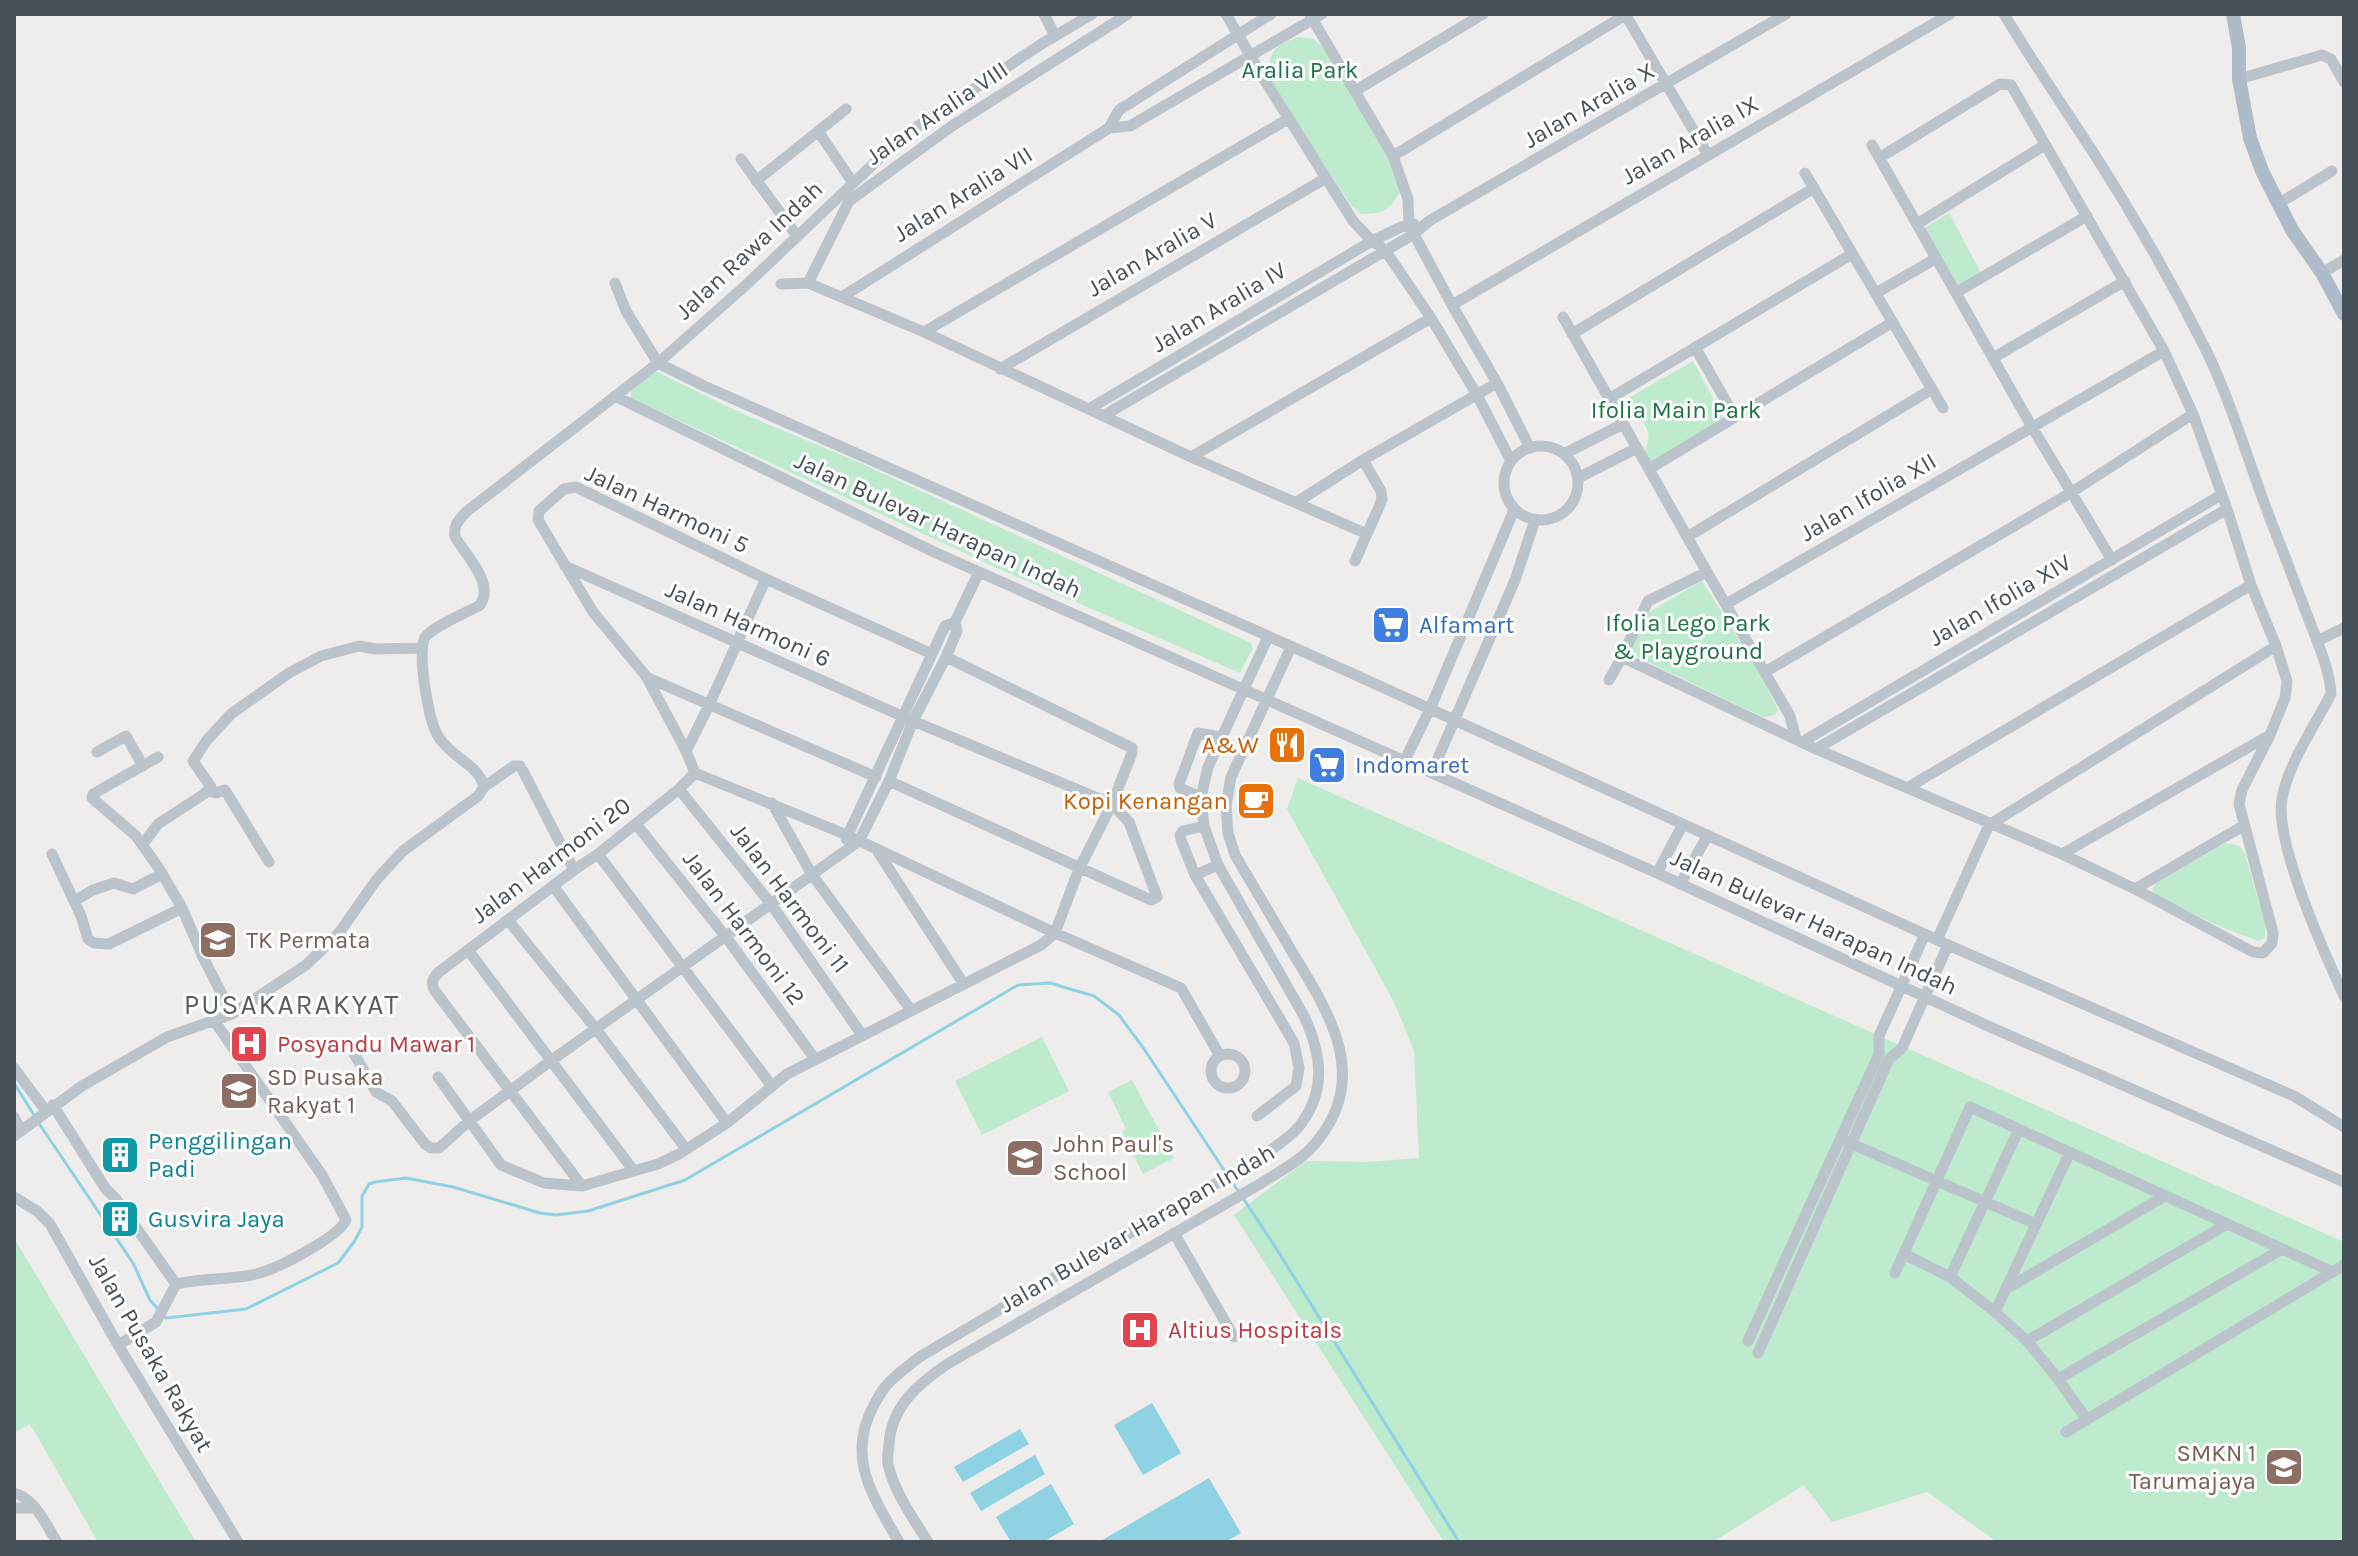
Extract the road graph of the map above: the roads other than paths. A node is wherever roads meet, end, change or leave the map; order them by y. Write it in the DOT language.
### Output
graph roads {
  1 [pos="1044,14"];
  2 [pos="1092,14"];
  3 [pos="1128,14"];
  4 [pos="1226,14"];
  5 [pos="1271,14"];
  6 [pos="1483,14"];
  7 [pos="1625,14"];
  8 [pos="1786,14"];
  9 [pos="1950,14"];
  10 [pos="2004,14"];
  11 [pos="2233,14"];
  12 [pos="1315,16"];
  13 [pos="1237,34"];
  14 [pos="1055,36"];
  15 [pos="1250,55"];
  16 [pos="2239,79"];
  17 [pos="2344,82"];
  18 [pos="1667,85"];
  19 [pos="1355,91"];
  20 [pos="846,109"];
  21 [pos="1288,119"];
  22 [pos="1109,128"];
  23 [pos="818,131"];
  24 [pos="1872,145"];
  25 [pos="2045,145"];
  26 [pos="1708,155"];
  27 [pos="1393,156"];
  28 [pos="1879,158"];
  29 [pos="741,159"];
  30 [pos="2332,171"];
  31 [pos="1805,173"];
  32 [pos="1326,178"];
  33 [pos="756,181"];
  34 [pos="853,183"];
  35 [pos="1814,188"];
  36 [pos="2278,204"];
  37 [pos="2087,216"];
  38 [pos="1917,224"];
  39 [pos="1411,230"];
  40 [pos="797,236"];
  41 [pos="1372,241"];
  42 [pos="1385,250"];
  43 [pos="1852,254"];
  44 [pos="1935,259"];
  45 [pos="2344,260"];
  46 [pos="2322,273"];
  47 [pos="2125,281"];
  48 [pos="615,283"];
  49 [pos="808,283"];
  50 [pos="781,284"];
  51 [pos="1957,292"];
  52 [pos="1876,293"];
  53 [pos="842,297"];
  54 [pos="1452,305"];
  55 [pos="2344,314"];
  56 [pos="1563,317"];
  57 [pos="1431,318"];
  58 [pos="1893,322"];
  59 [pos="924,332"];
  60 [pos="1572,334"];
  61 [pos="1695,347"];
  62 [pos="2164,351"];
  63 [pos="1993,358"];
  64 [pos="658,363"];
  65 [pos="1000,369"];
  66 [pos="1497,383"];
  67 [pos="1932,389"];
  68 [pos="1477,395"];
  69 [pos="615,396"];
  70 [pos="1609,399"];
  71 [pos="1943,408"];
  72 [pos="1089,409"];
  73 [pos="2193,414"];
  74 [pos="1103,416"];
  75 [pos="1735,417"];
  76 [pos="1623,424"];
  77 [pos="2032,427"];
  78 [pos="1530,448"];
  79 [pos="1637,448"];
  80 [pos="1564,454"];
  81 [pos="1191,457"];
  82 [pos="1363,460"];
  83 [pos="1511,461"];
  84 [pos="1649,469"];
  85 [pos="1578,478"];
  86 [pos="2072,492"];
  87 [pos="2221,495"];
  88 [pos="1297,502"];
  89 [pos="2227,509"];
  90 [pos="1514,510"];
  91 [pos="1535,520"];
  92 [pos="1367,534"];
  93 [pos="1687,537"];
  94 [pos="2112,560"];
  95 [pos="1355,561"];
  96 [pos="565,566"];
  97 [pos="979,572"];
  98 [pos="1707,572"];
  99 [pos="766,579"];
  100 [pos="2251,585"];
  101 [pos="1726,604"];
  102 [pos="955,622"];
  103 [pos="2344,628"];
  104 [pos="1268,637"];
  105 [pos="2317,641"];
  106 [pos="735,643"];
  107 [pos="2276,646"];
  108 [pos="1291,647"];
  109 [pos="422,648"];
  110 [pos="932,654"];
  111 [pos="946,657"];
  112 [pos="1622,657"];
  113 [pos="1765,672"];
  114 [pos="646,676"];
  115 [pos="1609,680"];
  116 [pos="1245,689"];
  117 [pos="1267,700"];
  118 [pos="711,704"];
  119 [pos="1430,709"];
  120 [pos="902,715"];
  121 [pos="1454,720"];
  122 [pos="913,721"];
  123 [pos="2270,735"];
  124 [pos="1220,737"];
  125 [pos="1799,740"];
  126 [pos="1816,749"];
  127 [pos="686,751"];
  128 [pos="97,752"];
  129 [pos="158,757"];
  130 [pos="1405,760"];
  131 [pos="143,766"];
  132 [pos="1432,772"];
  133 [pos="695,773"];
  134 [pos="876,777"];
  135 [pos="889,781"];
  136 [pos="484,787"];
  137 [pos="1907,788"];
  138 [pos="679,789"];
  139 [pos="208,790"];
  140 [pos="1201,797"];
  141 [pos="772,803"];
  142 [pos="1112,804"];
  143 [pos="636,824"];
  144 [pos="1683,824"];
  145 [pos="1989,825"];
  146 [pos="1204,826"];
  147 [pos="2243,826"];
  148 [pos="847,835"];
  149 [pos="1708,835"];
  150 [pos="859,841"];
  151 [pos="143,844"];
  152 [pos="877,850"];
  153 [pos="843,851"];
  154 [pos="52,854"];
  155 [pos="598,854"];
  156 [pos="2062,854"];
  157 [pos="269,862"];
  158 [pos="1218,865"];
  159 [pos="1079,869"];
  160 [pos="574,870"];
  161 [pos="811,873"];
  162 [pos="1657,873"];
  163 [pos="162,874"];
  164 [pos="1195,875"];
  165 [pos="1680,884"];
  166 [pos="554,887"];
  167 [pos="2135,889"];
  168 [pos="74,901"];
  169 [pos="771,904"];
  170 [pos="182,908"];
  171 [pos="508,920"];
  172 [pos="1055,933"];
  173 [pos="1925,934"];
  174 [pos="726,937"];
  175 [pos="1943,942"];
  176 [pos="468,950"];
  177 [pos="681,967"];
  178 [pos="963,983"];
  179 [pos="1901,987"];
  180 [pos="2344,996"];
  181 [pos="1925,997"];
  182 [pos="637,999"];
  183 [pos="911,1010"];
  184 [pos="232,1014"];
  185 [pos="1304,1016"];
  186 [pos="215,1022"];
  187 [pos="1286,1026"];
  188 [pos="596,1029"];
  189 [pos="862,1035"];
  190 [pos="353,1052"];
  191 [pos="1220,1056"];
  192 [pos="1884,1056"];
  193 [pos="815,1059"];
  194 [pos="552,1060"];
  195 [pos="14,1068"];
  196 [pos="438,1077"];
  197 [pos="1298,1082"];
  198 [pos="771,1085"];
  199 [pos="1318,1089"];
  200 [pos="512,1091"];
  201 [pos="47,1110"];
  202 [pos="1257,1116"];
  203 [pos="14,1117"];
  204 [pos="469,1121"];
  205 [pos="727,1123"];
  206 [pos="2344,1127"];
  207 [pos="2019,1129"];
  208 [pos="20,1131"];
  209 [pos="1846,1141"];
  210 [pos="686,1149"];
  211 [pos="2070,1152"];
  212 [pos="634,1171"];
  213 [pos="1937,1181"];
  214 [pos="2344,1182"];
  215 [pos="582,1186"];
  216 [pos="2165,1196"];
  217 [pos="14,1197"];
  218 [pos="1985,1202"];
  219 [pos="2036,1224"];
  220 [pos="2227,1224"];
  221 [pos="1174,1233"];
  222 [pos="2282,1249"];
  223 [pos="1099,1251"];
  224 [pos="1904,1254"];
  225 [pos="2344,1265"];
  226 [pos="1110,1270"];
  227 [pos="2333,1272"];
  228 [pos="1895,1273"];
  229 [pos="1950,1277"];
  230 [pos="176,1284"];
  231 [pos="2006,1289"];
  232 [pos="1995,1312"];
  233 [pos="1234,1337"];
  234 [pos="948,1340"];
  235 [pos="1748,1341"];
  236 [pos="2027,1341"];
  237 [pos="118,1345"];
  238 [pos="1758,1353"];
  239 [pos="958,1358"];
  240 [pos="2058,1379"];
  241 [pos="2087,1420"];
  242 [pos="2066,1432"];
  243 [pos="14,1493"];
  244 [pos="14,1508"];
  245 [pos="35,1508"];
  246 [pos="57,1542"];
  247 [pos="238,1542"];
  248 [pos="899,1542"];
  249 [pos="928,1542"];
  1 -- 14 [label="street"];
  2 -- 14 [label="street, Jalan Rawa Indah"];
  3 -- 49 [label="street, Jalan Aralia VIII"];
  4 -- 13 [label="street"];
  5 -- 13 [label="street, Jalan Aralia VII"];
  6 -- 19 [label="street"];
  7 -- 18 [label="street"];
  7 -- 27 [label="street"];
  8 -- 18 [label="street, Jalan Aralia X"];
  9 -- 26 [label="street, Jalan Aralia IX"];
  10 -- 105 [label="street"];
  11 -- 16 [label="main road"];
  12 -- 15 [label="street, Jalan Aralia VII"];
  12 -- 19 [label="street"];
  13 -- 15 [label="street"];
  13 -- 22 [label="street, Jalan Aralia VII"];
  14 -- 34 [label="street, Jalan Rawa Indah"];
  15 -- 21 [label="street"];
  15 -- 22 [label="street, Jalan Aralia VII"];
  16 -- 17 [label="street"];
  16 -- 36 [label="main road"];
  18 -- 26 [label="street"];
  18 -- 39 [label="street, Jalan Aralia X"];
  19 -- 27 [label="street"];
  20 -- 23 [label="street"];
  21 -- 32 [label="street"];
  21 -- 59 [label="street"];
  22 -- 53 [label="street, Jalan Aralia VII"];
  23 -- 33 [label="street"];
  23 -- 34 [label="street"];
  24 -- 28 [label="street"];
  25 -- 28 [label="street"];
  25 -- 37 [label="street"];
  25 -- 38 [label="street"];
  26 -- 54 [label="street, Jalan Aralia IX"];
  27 -- 39 [label="street"];
  28 -- 38 [label="street"];
  29 -- 33 [label="street"];
  30 -- 36 [label="street"];
  31 -- 35 [label="street"];
  32 -- 41 [label="street"];
  32 -- 65 [label="street, Jalan Aralia V"];
  33 -- 40 [label="street"];
  34 -- 40 [label="street, Jalan Rawa Indah"];
  35 -- 43 [label="street"];
  35 -- 60 [label="street"];
  36 -- 46 [label="main road"];
  37 -- 47 [label="street"];
  37 -- 51 [label="street"];
  38 -- 44 [label="street"];
  39 -- 41 [label="street, Jalan Aralia IV"];
  39 -- 42 [label="street"];
  39 -- 54 [label="street"];
  40 -- 64 [label="street, Jalan Rawa Indah"];
  41 -- 42 [label="street"];
  41 -- 72 [label="street, Jalan Aralia IV"];
  42 -- 57 [label="street"];
  42 -- 74 [label="street"];
  43 -- 52 [label="street"];
  43 -- 61 [label="street"];
  44 -- 51 [label="street"];
  44 -- 52 [label="street"];
  45 -- 46 [label="street"];
  46 -- 55 [label="main road"];
  47 -- 62 [label="street"];
  47 -- 63 [label="street"];
  48 -- 64 [label="street"];
  49 -- 50 [label="street"];
  49 -- 53 [label="street"];
  51 -- 63 [label="street"];
  52 -- 58 [label="street"];
  53 -- 59 [label="street"];
  54 -- 66 [label="street"];
  56 -- 60 [label="street"];
  57 -- 68 [label="street"];
  57 -- 81 [label="street"];
  58 -- 67 [label="street"];
  58 -- 75 [label="street"];
  59 -- 65 [label="street"];
  60 -- 70 [label="street"];
  61 -- 70 [label="street"];
  61 -- 75 [label="street"];
  62 -- 73 [label="street"];
  62 -- 77 [label="street, Jalan Ifolia XII"];
  63 -- 77 [label="street"];
  64 -- 69 [label="street, Jalan Rawa Indah"];
  64 -- 104 [label="street, Jalan Bulevar Harapan Indah"];
  65 -- 72 [label="street"];
  66 -- 68 [label="street"];
  66 -- 78 [label="street"];
  67 -- 71 [label="street"];
  67 -- 93 [label="street"];
  68 -- 82 [label="street"];
  68 -- 83 [label="street"];
  69 -- 97 [label="street, Jalan Bulevar Harapan Indah"];
  69 -- 109 [label="street, Jalan Rawa Indah"];
  70 -- 76 [label="street"];
  72 -- 74 [label="street"];
  73 -- 86 [label="street"];
  73 -- 87 [label="street"];
  74 -- 81 [label="street"];
  75 -- 84 [label="street"];
  76 -- 79 [label="street"];
  76 -- 80 [label="street"];
  77 -- 86 [label="street"];
  77 -- 101 [label="street, Jalan Ifolia XII"];
  78 -- 80 [label="street"];
  78 -- 83 [label="street"];
  79 -- 84 [label="street"];
  79 -- 85 [label="street"];
  80 -- 85 [label="street"];
  81 -- 88 [label="street"];
  82 -- 88 [label="street"];
  82 -- 92 [label="street"];
  83 -- 90 [label="street"];
  84 -- 93 [label="street"];
  85 -- 91 [label="street"];
  86 -- 94 [label="street"];
  86 -- 113 [label="street"];
  87 -- 89 [label="street"];
  87 -- 94 [label="street, Jalan Ifolia XIV"];
  88 -- 92 [label="street"];
  89 -- 100 [label="street"];
  89 -- 126 [label="street, Jalan Ifolia XIV"];
  90 -- 91 [label="street"];
  90 -- 119 [label="street"];
  91 -- 121 [label="street"];
  92 -- 95 [label="street"];
  93 -- 98 [label="street"];
  94 -- 125 [label="street, Jalan Ifolia XIV"];
  96 -- 99 [label="street, Jalan Harmoni 5"];
  96 -- 106 [label="street, Jalan Harmoni 6"];
  96 -- 114 [label="street, Jalan Harmoni 5"];
  97 -- 102 [label="street"];
  97 -- 116 [label="street, Jalan Bulevar Harapan Indah"];
  98 -- 101 [label="street"];
  98 -- 112 [label="street"];
  99 -- 106 [label="street"];
  99 -- 110 [label="street, Jalan Harmoni 5"];
  100 -- 107 [label="street"];
  100 -- 137 [label="street"];
  101 -- 113 [label="street"];
  102 -- 110 [label="street"];
  102 -- 111 [label="street"];
  103 -- 105 [label="street"];
  104 -- 108 [label="street, Jalan Bulevar Harapan Indah"];
  104 -- 116 [label="street, Jalan Bulevar Harapan Indah"];
  105 -- 180 [label="street"];
  106 -- 118 [label="street"];
  106 -- 120 [label="street, Jalan Harmoni 6"];
  107 -- 123 [label="street"];
  107 -- 145 [label="street"];
  108 -- 117 [label="street, Jalan Bulevar Harapan Indah"];
  108 -- 119 [label="street, Jalan Bulevar Harapan Indah"];
  109 -- 136 [label="street"];
  109 -- 139 [label="street"];
  110 -- 120 [label="street"];
  111 -- 122 [label="street"];
  111 -- 142 [label="street"];
  112 -- 115 [label="street"];
  112 -- 125 [label="street"];
  113 -- 125 [label="street"];
  114 -- 118 [label="street"];
  114 -- 127 [label="street, Jalan Harmoni 5"];
  116 -- 117 [label="street, Jalan Bulevar Harapan Indah"];
  116 -- 124 [label="street, Jalan Bulevar Harapan Indah"];
  117 -- 130 [label="street, Jalan Bulevar Harapan Indah"];
  117 -- 221 [label="street, Jalan Bulevar Harapan Indah"];
  118 -- 127 [label="street"];
  118 -- 134 [label="street"];
  119 -- 121 [label="street, Jalan Bulevar Harapan Indah"];
  119 -- 130 [label="street"];
  120 -- 122 [label="street, Jalan Harmoni 6"];
  120 -- 134 [label="street"];
  121 -- 132 [label="street"];
  121 -- 144 [label="street, Jalan Bulevar Harapan Indah"];
  122 -- 135 [label="street"];
  122 -- 142 [label="street, Jalan Harmoni 6"];
  123 -- 147 [label="street"];
  123 -- 156 [label="street"];
  124 -- 140 [label="street, Jalan Bulevar Harapan Indah"];
  124 -- 140 [label="street"];
  125 -- 126 [label="street"];
  126 -- 137 [label="street"];
  127 -- 133 [label="street, Jalan Harmoni 5"];
  128 -- 131 [label="street"];
  129 -- 131 [label="street"];
  130 -- 132 [label="street, Jalan Bulevar Harapan Indah"];
  131 -- 151 [label="street"];
  132 -- 162 [label="street, Jalan Bulevar Harapan Indah"];
  133 -- 138 [label="street, Jalan Harmoni 20"];
  133 -- 141 [label="street"];
  134 -- 148 [label="street"];
  135 -- 150 [label="street"];
  135 -- 159 [label="street"];
  136 -- 160 [label="street"];
  136 -- 184 [label="street"];
  137 -- 145 [label="street"];
  138 -- 143 [label="street, Jalan Harmoni 20"];
  138 -- 169 [label="street, Jalan Harmoni 11"];
  139 -- 151 [label="street"];
  139 -- 157 [label="street"];
  140 -- 146 [label="street, Jalan Bulevar Harapan Indah"];
  141 -- 148 [label="street"];
  141 -- 161 [label="street"];
  142 -- 159 [label="street"];
  142 -- 159 [label="street"];
  143 -- 155 [label="street, Jalan Harmoni 20"];
  143 -- 174 [label="street, Jalan Harmoni 12"];
  144 -- 149 [label="street, Jalan Bulevar Harapan Indah"];
  144 -- 162 [label="street"];
  145 -- 156 [label="street"];
  145 -- 175 [label="street"];
  146 -- 158 [label="street, Jalan Bulevar Harapan Indah"];
  146 -- 164 [label="street"];
  147 -- 167 [label="street"];
  147 -- 167 [label="street"];
  148 -- 150 [label="street"];
  148 -- 153 [label="street"];
  149 -- 165 [label="street"];
  149 -- 173 [label="street, Jalan Bulevar Harapan Indah"];
  150 -- 152 [label="street"];
  150 -- 153 [label="street"];
  151 -- 163 [label="street"];
  152 -- 172 [label="street"];
  152 -- 178 [label="street"];
  153 -- 161 [label="street"];
  154 -- 168 [label="street"];
  155 -- 160 [label="street, Jalan Harmoni 20"];
  155 -- 177 [label="street"];
  156 -- 167 [label="street"];
  158 -- 164 [label="street"];
  158 -- 185 [label="street, Jalan Bulevar Harapan Indah"];
  159 -- 172 [label="street"];
  160 -- 166 [label="street, Jalan Harmoni 20"];
  161 -- 169 [label="street"];
  161 -- 183 [label="street"];
  162 -- 165 [label="street, Jalan Bulevar Harapan Indah"];
  163 -- 168 [label="street"];
  163 -- 170 [label="street"];
  164 -- 187 [label="street"];
  165 -- 179 [label="street, Jalan Bulevar Harapan Indah"];
  166 -- 171 [label="street, Jalan Harmoni 20"];
  166 -- 182 [label="street"];
  168 -- 170 [label="street"];
  169 -- 174 [label="street"];
  169 -- 189 [label="street, Jalan Harmoni 11"];
  170 -- 184 [label="street"];
  171 -- 176 [label="street, Jalan Harmoni 20"];
  171 -- 188 [label="street"];
  172 -- 178 [label="street"];
  172 -- 191 [label="street"];
  173 -- 175 [label="street, Jalan Bulevar Harapan Indah"];
  173 -- 179 [label="street"];
  174 -- 177 [label="street"];
  174 -- 193 [label="street, Jalan Harmoni 12"];
  175 -- 181 [label="street"];
  175 -- 206 [label="street, Jalan Bulevar Harapan Indah"];
  176 -- 194 [label="street"];
  176 -- 200 [label="street, Jalan Harmoni 20"];
  177 -- 182 [label="street"];
  177 -- 198 [label="street"];
  178 -- 183 [label="street"];
  179 -- 181 [label="street, Jalan Bulevar Harapan Indah"];
  179 -- 192 [label="street"];
  181 -- 192 [label="street"];
  181 -- 214 [label="street, Jalan Bulevar Harapan Indah"];
  182 -- 188 [label="street"];
  182 -- 205 [label="street"];
  183 -- 189 [label="street"];
  184 -- 186 [label="street"];
  185 -- 187 [label="street"];
  185 -- 199 [label="street, Jalan Bulevar Harapan Indah"];
  186 -- 201 [label="street"];
  186 -- 230 [label="street"];
  187 -- 197 [label="street"];
  188 -- 194 [label="street"];
  188 -- 210 [label="street"];
  189 -- 193 [label="street"];
  190 -- 204 [label="street"];
  192 -- 209 [label="street"];
  193 -- 198 [label="street"];
  194 -- 200 [label="street"];
  194 -- 212 [label="street"];
  195 -- 201 [label="street"];
  196 -- 204 [label="street"];
  197 -- 199 [label="street"];
  197 -- 202 [label="street"];
  198 -- 205 [label="street"];
  199 -- 223 [label="street, Jalan Bulevar Harapan Indah"];
  200 -- 204 [label="street"];
  200 -- 215 [label="street"];
  201 -- 208 [label="street"];
  201 -- 230 [label="street"];
  203 -- 208 [label="street"];
  204 -- 215 [label="street"];
  205 -- 210 [label="street"];
  207 -- 211 [label="street"];
  207 -- 213 [label="street"];
  207 -- 218 [label="street"];
  209 -- 213 [label="street"];
  209 -- 235 [label="street"];
  209 -- 238 [label="street"];
  210 -- 212 [label="street"];
  211 -- 216 [label="street"];
  211 -- 219 [label="street"];
  212 -- 215 [label="street"];
  213 -- 218 [label="street"];
  213 -- 224 [label="street"];
  216 -- 220 [label="street"];
  216 -- 231 [label="street"];
  217 -- 237 [label="street, Jalan Pusaka Rakyat"];
  218 -- 219 [label="street"];
  218 -- 229 [label="street"];
  219 -- 231 [label="street"];
  220 -- 222 [label="street"];
  220 -- 236 [label="street"];
  221 -- 226 [label="street, Jalan Bulevar Harapan Indah"];
  221 -- 233 [label="street"];
  222 -- 227 [label="street"];
  222 -- 240 [label="street"];
  223 -- 226 [label="street"];
  223 -- 234 [label="street, Jalan Bulevar Harapan Indah"];
  224 -- 228 [label="street"];
  224 -- 229 [label="street"];
  225 -- 227 [label="street"];
  226 -- 239 [label="street, Jalan Bulevar Harapan Indah"];
  227 -- 241 [label="street"];
  229 -- 232 [label="street"];
  230 -- 237 [label="street"];
  231 -- 232 [label="street"];
  232 -- 236 [label="street"];
  234 -- 239 [label="street"];
  234 -- 248 [label="street, Jalan Bulevar Harapan Indah"];
  236 -- 240 [label="street"];
  237 -- 247 [label="street, Jalan Pusaka Rakyat"];
  239 -- 249 [label="street, Jalan Bulevar Harapan Indah"];
  240 -- 241 [label="street"];
  241 -- 242 [label="street"];
  243 -- 245 [label="street"];
  244 -- 245 [label="street"];
  245 -- 246 [label="street"];
}
